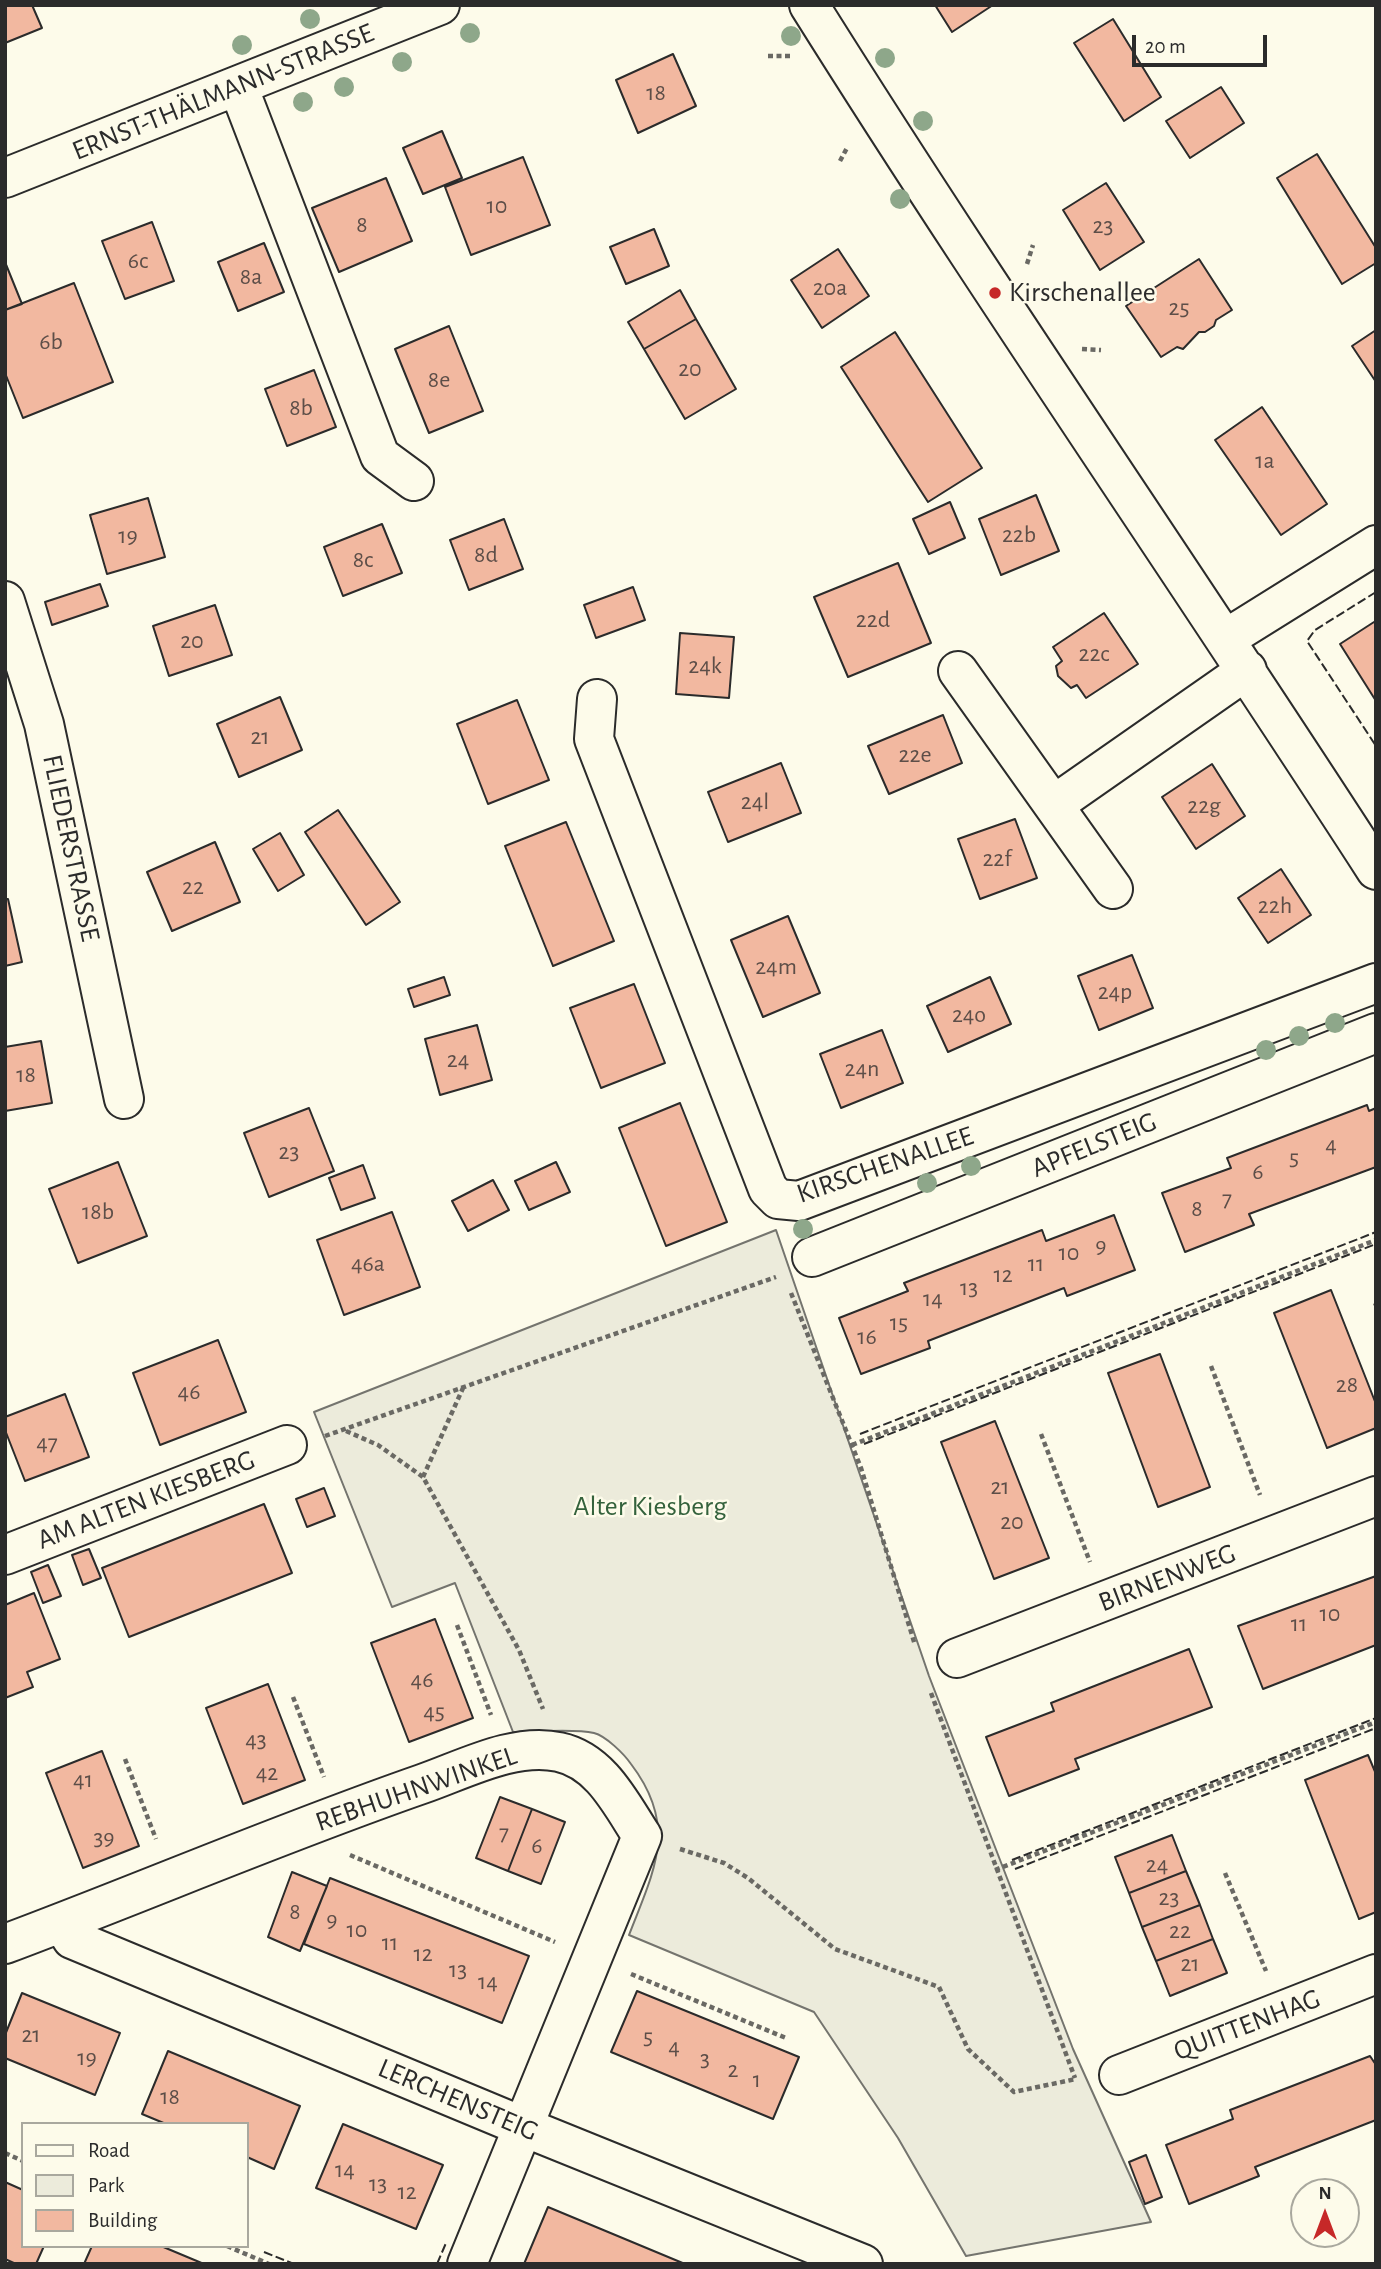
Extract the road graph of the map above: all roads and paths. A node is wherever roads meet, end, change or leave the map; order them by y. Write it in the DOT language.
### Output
graph roads {
  1 [pos="440,5"];
  2 [pos="809,5"];
  3 [pos="238,86"];
  4 [pos="5,178"];
  5 [pos="414,481"];
  6 [pos="1376,545"];
  7 [pos="5,601"];
  8 [pos="1227,638"];
  9 [pos="1247,670"];
  10 [pos="958,671"];
  11 [pos="597,699"];
  12 [pos="1055,804"];
  13 [pos="1376,870"];
  14 [pos="1113,889"];
  15 [pos="1376,983"];
  16 [pos="1376,1033"];
  17 [pos="124,1099"];
  18 [pos="1376,1240"];
  19 [pos="798,1265"];
  20 [pos="1211,1366"];
  21 [pos="463,1388"];
  22 [pos="345,1431"];
  23 [pos="1041,1434"];
  24 [pos="287,1445"];
  25 [pos="852,1445"];
  26 [pos="423,1477"];
  27 [pos="1376,1496"];
  28 [pos="1275,1535"];
  29 [pos="5,1555"];
  30 [pos="1106,1602"];
  31 [pos="457,1625"];
  32 [pos="919,1657"];
  33 [pos="957,1658"];
  34 [pos="928,1682"];
  35 [pos="293,1697"];
  36 [pos="1376,1722"];
  37 [pos="561,1752"];
  38 [pos="506,1755"];
  39 [pos="125,1759"];
  40 [pos="340,1812"];
  41 [pos="295,1831"];
  42 [pos="642,1836"];
  43 [pos="995,1870"];
  44 [pos="1225,1873"];
  45 [pos="173,1879"];
  46 [pos="62,1923"];
  47 [pos="5,1944"];
  48 [pos="592,1958"];
  49 [pos="1376,1974"];
  50 [pos="1282,2011"];
  51 [pos="786,2038"];
  52 [pos="1119,2075"];
  53 [pos="524,2127"];
  54 [pos="5,2153"];
  55 [pos="21,2160"];
  56 [pos="232,2248"];
  57 [pos="788,2251"];
  58 [pos="269,2264"];
  59 [pos="467,2264"];
  60 [pos="863,2264"];
  1 -- 3 [label="street, ERNST-THÄLMANN-STRASSE"];
  2 -- 8 [label="street"];
  3 -- 4 [label="street, ERNST-THÄLMANN-STRASSE"];
  3 -- 5 [label="street"];
  6 -- 8 [label="street"];
  7 -- 17 [label="street, FLIEDERSTRASSE"];
  8 -- 9 [label="street"];
  9 -- 12 [label="street"];
  9 -- 13 [label="street"];
  10 -- 12 [label="street"];
  11 -- 15 [label="street, KIRSCHENALLEE"];
  12 -- 14 [label="street"];
  16 -- 19 [label="street, APFELSTEIG"];
  18 -- 25 [label="path"];
  19 -- 21 [label="path"];
  19 -- 25 [label="path"];
  20 -- 28 [label="path"];
  21 -- 22 [label="path"];
  21 -- 26 [label="path"];
  22 -- 24 [label="path"];
  22 -- 26 [label="path"];
  23 -- 30 [label="path"];
  24 -- 29 [label="street, AM ALTEN KIESBERG"];
  25 -- 32 [label="path"];
  26 -- 37 [label="path"];
  27 -- 28 [label="street, BIRNENWEG"];
  28 -- 30 [label="street, BIRNENWEG"];
  30 -- 33 [label="street, BIRNENWEG"];
  31 -- 38 [label="path"];
  34 -- 43 [label="path"];
  35 -- 40 [label="path"];
  36 -- 43 [label="path"];
  37 -- 38 [label="street, REBHUHNWINKEL"];
  37 -- 42 [label="street, REBHUHNWINKEL"];
  38 -- 40 [label="street, REBHUHNWINKEL"];
  39 -- 45 [label="path"];
  40 -- 41 [label="street, REBHUHNWINKEL"];
  41 -- 45 [label="street, REBHUHNWINKEL"];
  41 -- 48 [label="path"];
  42 -- 43 [label="path"];
  42 -- 48 [label="street"];
  44 -- 50 [label="path"];
  45 -- 46 [label="street, REBHUHNWINKEL"];
  46 -- 47 [label="street, REBHUHNWINKEL"];
  46 -- 53 [label="street, LERCHENSTEIG"];
  48 -- 51 [label="path"];
  48 -- 53 [label="street"];
  49 -- 50 [label="street, QUITTENHAG"];
  50 -- 52 [label="street, QUITTENHAG"];
  53 -- 57 [label="street, LERCHENSTEIG"];
  53 -- 59 [label="street"];
  54 -- 55 [label="path"];
  56 -- 58 [label="path"];
  57 -- 60 [label="street, LERCHENSTEIG"];
}
